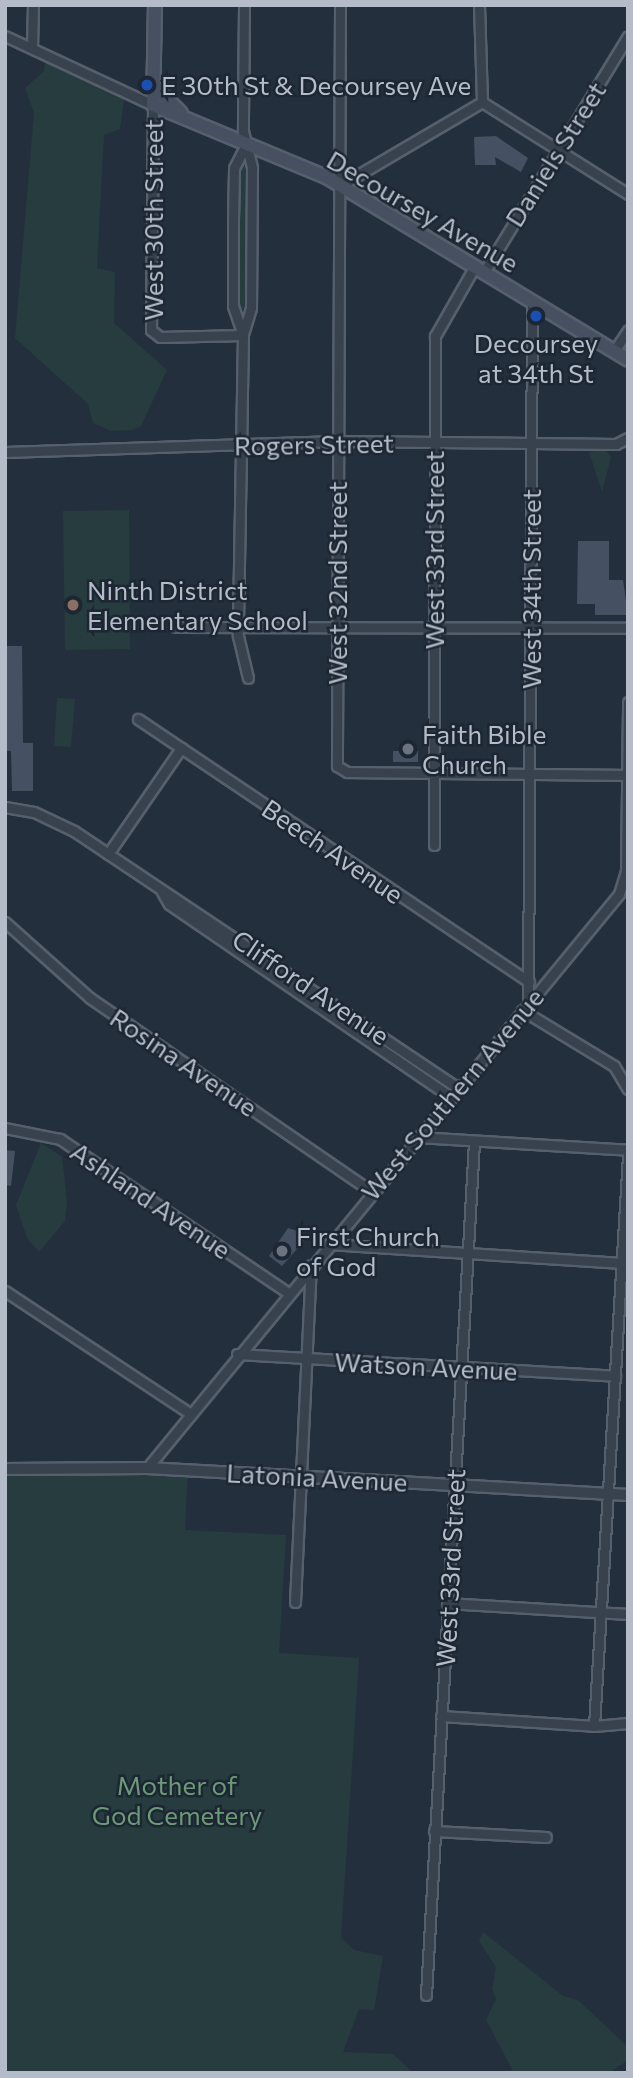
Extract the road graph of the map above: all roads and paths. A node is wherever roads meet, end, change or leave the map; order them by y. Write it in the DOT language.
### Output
graph roads {
  1 [pos="33,5"];
  2 [pos="155,5"];
  3 [pos="244,5"];
  4 [pos="340,5"];
  5 [pos="479,5"];
  6 [pos="5,36"];
  7 [pos="628,36"];
  8 [pos="32,48"];
  9 [pos="154,86"];
  10 [pos="482,102"];
  11 [pos="153,105"];
  12 [pos="187,119"];
  13 [pos="246,144"];
  14 [pos="555,150"];
  15 [pos="341,185"];
  16 [pos="628,194"];
  17 [pos="480,269"];
  18 [pos="532,301"];
  19 [pos="628,330"];
  20 [pos="243,335"];
  21 [pos="614,352"];
  22 [pos="628,360"];
  23 [pos="626,440"];
  24 [pos="338,441"];
  25 [pos="435,442"];
  26 [pos="530,443"];
  27 [pos="242,445"];
  28 [pos="5,452"];
  29 [pos="240,626"];
  30 [pos="337,626"];
  31 [pos="434,626"];
  32 [pos="531,627"];
  33 [pos="176,628"];
  34 [pos="626,628"];
  35 [pos="248,678"];
  36 [pos="628,702"];
  37 [pos="138,719"];
  38 [pos="181,748"];
  39 [pos="433,774"];
  40 [pos="530,774"];
  41 [pos="627,775"];
  42 [pos="5,807"];
  43 [pos="434,845"];
  44 [pos="108,854"];
  45 [pos="162,892"];
  46 [pos="5,922"];
  47 [pos="530,982"];
  48 [pos="528,1002"];
  49 [pos="522,1010"];
  50 [pos="458,1087"];
  51 [pos="628,1089"];
  52 [pos="451,1097"];
  53 [pos="5,1128"];
  54 [pos="418,1137"];
  55 [pos="474,1141"];
  56 [pos="628,1150"];
  57 [pos="628,1156"];
  58 [pos="372,1192"];
  59 [pos="329,1244"];
  60 [pos="467,1255"];
  61 [pos="621,1263"];
  62 [pos="311,1265"];
  63 [pos="5,1291"];
  64 [pos="288,1293"];
  65 [pos="237,1354"];
  66 [pos="309,1359"];
  67 [pos="461,1368"];
  68 [pos="615,1376"];
  69 [pos="189,1413"];
  70 [pos="5,1468"];
  71 [pos="147,1468"];
  72 [pos="300,1476"];
  73 [pos="454,1485"];
  74 [pos="608,1494"];
  75 [pos="628,1495"];
  76 [pos="295,1602"];
  77 [pos="447,1603"];
  78 [pos="599,1612"];
  79 [pos="628,1614"];
  80 [pos="441,1716"];
  81 [pos="628,1723"];
  82 [pos="594,1726"];
  83 [pos="434,1830"];
  84 [pos="546,1837"];
  85 [pos="426,1995"];
  1 -- 8 [label="street"];
  2 -- 9 [label="main road"];
  3 -- 13 [label="street"];
  4 -- 15 [label="street, West 32nd Street"];
  5 -- 10 [label="street"];
  6 -- 8 [label="street, Decoursey Avenue"];
  7 -- 14 [label="street, Daniels Street"];
  8 -- 11 [label="street, Decoursey Avenue"];
  9 -- 11 [label="main road"];
  9 -- 12 [label="main road, Decoursey Avenue"];
  10 -- 14 [label="street"];
  10 -- 15 [label="street"];
  11 -- 12 [label="main road, Decoursey Avenue"];
  11 -- 20 [label="street, West 30th Street"];
  12 -- 13 [label="main road, Decoursey Avenue"];
  13 -- 15 [label="main road, Decoursey Avenue"];
  13 -- 20 [label="street"];
  13 -- 20 [label="street"];
  14 -- 16 [label="street"];
  14 -- 17 [label="street, Daniels Street"];
  15 -- 17 [label="main road, Decoursey Avenue"];
  15 -- 24 [label="street, West 32nd Street"];
  17 -- 18 [label="main road, Decoursey Avenue"];
  17 -- 25 [label="street, West 33rd Street"];
  18 -- 21 [label="main road, Decoursey Avenue"];
  18 -- 26 [label="street, West 34th Street"];
  19 -- 21 [label="street"];
  20 -- 27 [label="street"];
  21 -- 22 [label="main road, Decoursey Avenue"];
  23 -- 26 [label="street, Rogers Street"];
  24 -- 25 [label="street, Rogers Street"];
  24 -- 27 [label="street, Rogers Street"];
  24 -- 30 [label="street, West 32nd Street"];
  25 -- 26 [label="street, Rogers Street"];
  25 -- 31 [label="street, West 33rd Street"];
  26 -- 32 [label="street, West 34th Street"];
  27 -- 28 [label="street, Rogers Street"];
  27 -- 29 [label="street"];
  29 -- 30 [label="street"];
  29 -- 33 [label="street"];
  29 -- 35 [label="street"];
  30 -- 31 [label="street"];
  30 -- 39 [label="street, West 32nd Street"];
  31 -- 32 [label="street"];
  31 -- 39 [label="street, West 33rd Street"];
  32 -- 34 [label="street"];
  32 -- 40 [label="street, West 34th Street"];
  36 -- 41 [label="street"];
  37 -- 38 [label="street, Beech Avenue"];
  38 -- 44 [label="street"];
  38 -- 47 [label="street, Beech Avenue"];
  39 -- 40 [label="street"];
  39 -- 43 [label="street, West 33rd Street"];
  40 -- 41 [label="street"];
  40 -- 47 [label="street, West 34th Street"];
  41 -- 48 [label="street, West Southern Avenue"];
  42 -- 44 [label="street, Clifford Avenue"];
  44 -- 45 [label="street, Clifford Avenue"];
  45 -- 50 [label="street, Clifford Avenue"];
  45 -- 52 [label="street, Clifford Avenue"];
  46 -- 58 [label="street, Rosina Avenue"];
  47 -- 48 [label="street, West 34th Street"];
  48 -- 49 [label="street, West Southern Avenue"];
  49 -- 50 [label="street, West Southern Avenue"];
  49 -- 51 [label="street"];
  50 -- 52 [label="street, West Southern Avenue"];
  52 -- 54 [label="street, West Southern Avenue"];
  53 -- 64 [label="street, Ashland Avenue"];
  54 -- 55 [label="street"];
  54 -- 58 [label="street, West Southern Avenue"];
  55 -- 56 [label="street"];
  55 -- 60 [label="street, West 33rd Street"];
  57 -- 61 [label="street"];
  58 -- 59 [label="street, West Southern Avenue"];
  59 -- 60 [label="street"];
  59 -- 62 [label="street, West Southern Avenue"];
  60 -- 61 [label="street"];
  60 -- 67 [label="street, West 33rd Street"];
  61 -- 68 [label="street"];
  62 -- 64 [label="street, West Southern Avenue"];
  62 -- 66 [label="street"];
  63 -- 69 [label="street"];
  64 -- 65 [label="street, West Southern Avenue"];
  65 -- 66 [label="street, Watson Avenue"];
  65 -- 69 [label="street, West Southern Avenue"];
  66 -- 67 [label="street, Watson Avenue"];
  66 -- 72 [label="street"];
  67 -- 68 [label="street, Watson Avenue"];
  67 -- 73 [label="street, West 33rd Street"];
  68 -- 74 [label="street"];
  69 -- 71 [label="street, West Southern Avenue"];
  70 -- 71 [label="street, Latonia Avenue"];
  71 -- 72 [label="street, Latonia Avenue"];
  72 -- 73 [label="street, Latonia Avenue"];
  72 -- 76 [label="street"];
  73 -- 74 [label="street, Latonia Avenue"];
  73 -- 77 [label="street, West 33rd Street"];
  74 -- 75 [label="street, Latonia Avenue"];
  74 -- 78 [label="street"];
  77 -- 78 [label="street"];
  77 -- 80 [label="street, West 33rd Street"];
  78 -- 79 [label="street"];
  78 -- 82 [label="street"];
  80 -- 82 [label="street"];
  80 -- 83 [label="street, West 33rd Street"];
  81 -- 82 [label="street"];
  83 -- 84 [label="street"];
  83 -- 85 [label="street, West 33rd Street"];
}
